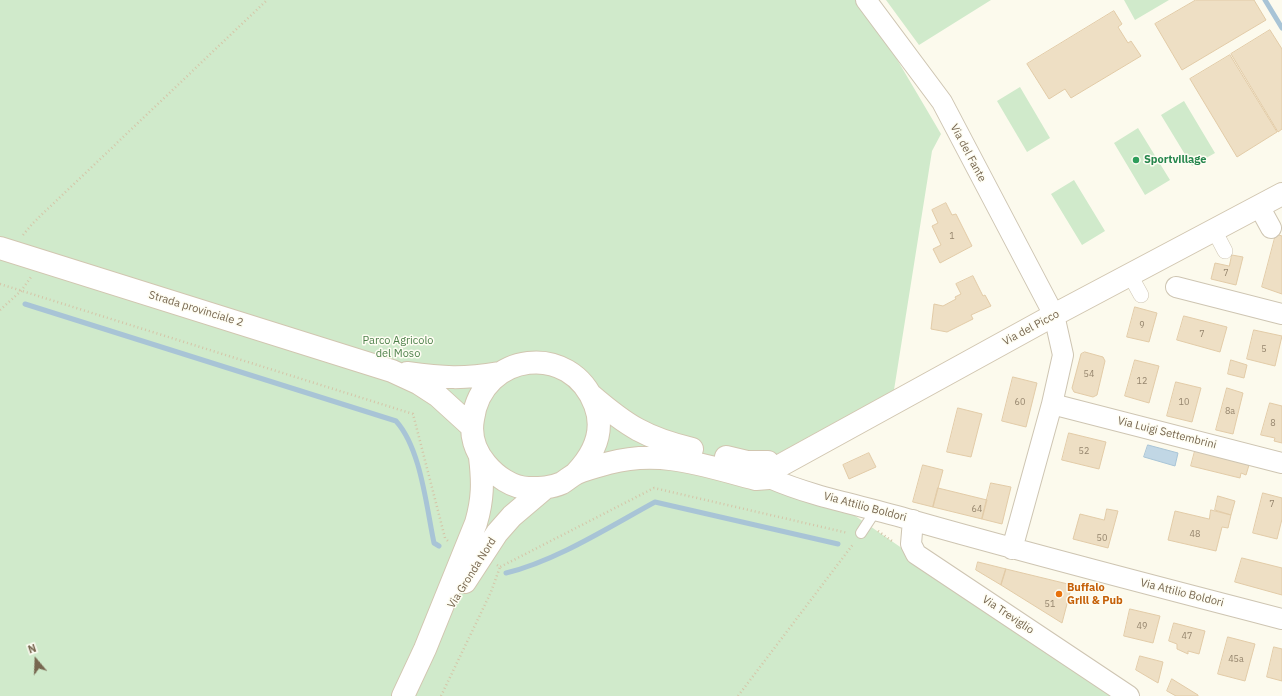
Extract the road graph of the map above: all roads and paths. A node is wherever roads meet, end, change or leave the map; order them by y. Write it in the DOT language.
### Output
graph roads {
  1 [pos="267,0"];
  2 [pos="866,0"];
  3 [pos="1282,194"];
  4 [pos="1258,206"];
  5 [pos="1270,228"];
  6 [pos="1214,230"];
  7 [pos="6,250"];
  8 [pos="1225,251"];
  9 [pos="42,261"];
  10 [pos="1130,275"];
  11 [pos="1176,288"];
  12 [pos="1141,295"];
  13 [pos="0,310"];
  14 [pos="1282,314"];
  15 [pos="1055,319"];
  16 [pos="392,371"];
  17 [pos="499,373"];
  18 [pos="591,395"];
  19 [pos="1052,404"];
  20 [pos="472,427"];
  21 [pos="480,457"];
  22 [pos="1282,463"];
  23 [pos="775,471"];
  24 [pos="576,473"];
  25 [pos="546,488"];
  26 [pos="876,510"];
  27 [pos="913,520"];
  28 [pos="861,533"];
  29 [pos="1012,549"];
  30 [pos="500,567"];
  31 [pos="1282,619"];
  32 [pos="425,649"];
  33 [pos="403,696"];
  34 [pos="441,696"];
  35 [pos="738,696"];
  36 [pos="1129,696"];
  1 -- 7 [label="path"];
  2 -- 15 [label="street, Via del Fante"];
  3 -- 4 [label="main road, Via del Picco"];
  4 -- 5 [label="street"];
  4 -- 6 [label="main road, Via del Picco"];
  6 -- 8 [label="street"];
  6 -- 10 [label="main road, Via del Picco"];
  7 -- 9 [label="main road, Strada provinciale 2"];
  9 -- 13 [label="path"];
  9 -- 16 [label="main road, Strada provinciale 2"];
  10 -- 12 [label="street"];
  10 -- 15 [label="main road, Via del Picco"];
  11 -- 14 [label="street"];
  15 -- 19 [label="street"];
  15 -- 23 [label="main road, Via del Picco"];
  16 -- 17 [label="main road"];
  16 -- 20 [label="main road"];
  17 -- 18 [label="main road"];
  17 -- 20 [label="main road"];
  18 -- 23 [label="main road, Via Attilio Boldori"];
  18 -- 24 [label="main road"];
  19 -- 22 [label="street, Via Luigi Settembrini"];
  19 -- 29 [label="street"];
  20 -- 21 [label="main road"];
  21 -- 25 [label="main road"];
  21 -- 32 [label="main road, Via Gronda Nord"];
  23 -- 24 [label="main road, Via Attilio Boldori"];
  23 -- 26 [label="street, Via Attilio Boldori"];
  24 -- 25 [label="main road"];
  25 -- 32 [label="main road, Via Gronda Nord"];
  26 -- 27 [label="street, Via Attilio Boldori"];
  26 -- 28 [label="lane"];
  27 -- 29 [label="street, Via Attilio Boldori"];
  27 -- 36 [label="street, Via Treviglio"];
  28 -- 35 [label="path"];
  29 -- 31 [label="street, Via Attilio Boldori"];
  30 -- 34 [label="path"];
  32 -- 33 [label="main road, Via Gronda Nord"];
}
